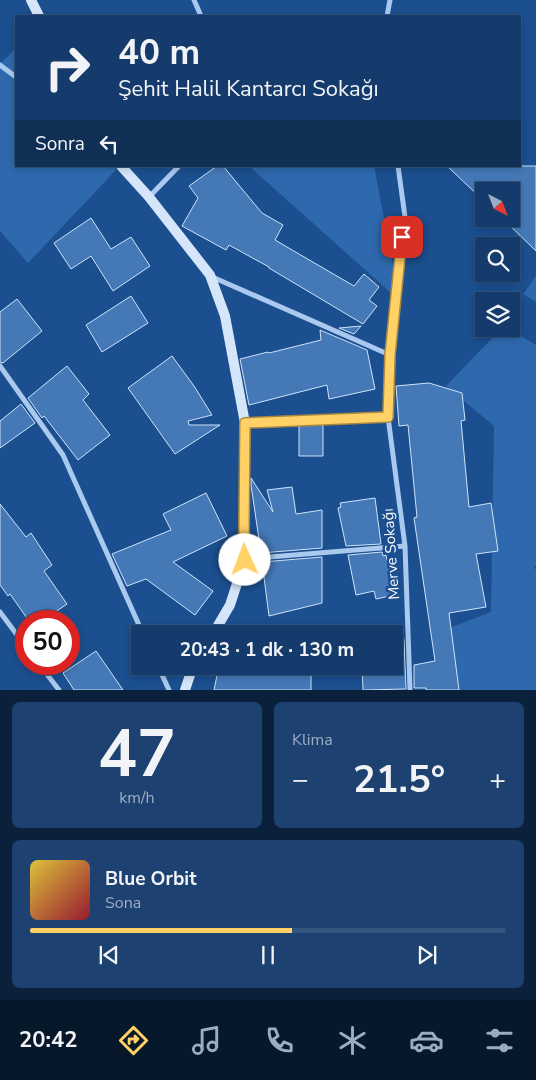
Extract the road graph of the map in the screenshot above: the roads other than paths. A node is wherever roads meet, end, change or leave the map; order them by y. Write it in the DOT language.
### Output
graph roads {
  1 [pos="31,0"];
  2 [pos="194,0"];
  3 [pos="390,0"];
  4 [pos="38,15"];
  5 [pos="201,15"];
  6 [pos="387,15"];
  7 [pos="0,65"];
  8 [pos="15,77"];
  9 [pos="122,167"];
  10 [pos="178,167"];
  11 [pos="398,167"];
  12 [pos="148,197"];
  13 [pos="210,275"];
  14 [pos="390,355"];
  15 [pos="0,366"];
  16 [pos="388,417"];
  17 [pos="245,423"];
  18 [pos="405,546"];
  19 [pos="245,560"];
  20 [pos="0,612"];
  21 [pos="139,625"];
  22 [pos="218,625"];
  23 [pos="15,632"];
  24 [pos="47,675"];
  25 [pos="162,675"];
  26 [pos="190,675"];
  27 [pos="59,690"];
  28 [pos="169,690"];
  29 [pos="185,690"];
  30 [pos="410,690"];
  1 -- 4 [label="main road"];
  2 -- 5 [label="street"];
  3 -- 6 [label="street"];
  7 -- 8 [label="street"];
  9 -- 12 [label="main road"];
  10 -- 12 [label="street"];
  11 -- 14 [label="street, Merve Sokağı"];
  12 -- 13 [label="main road"];
  13 -- 14 [label="street"];
  13 -- 17 [label="main road"];
  14 -- 16 [label="street, Merve Sokağı"];
  15 -- 21 [label="street"];
  16 -- 17 [label="street"];
  16 -- 18 [label="street, Merve Sokağı"];
  17 -- 19 [label="main road"];
  18 -- 19 [label="street"];
  18 -- 30 [label="street, Merve Sokağı"];
  19 -- 22 [label="main road"];
  20 -- 23 [label="street"];
  24 -- 27 [label="street"];
  25 -- 28 [label="street"];
  26 -- 29 [label="main road"];
}
